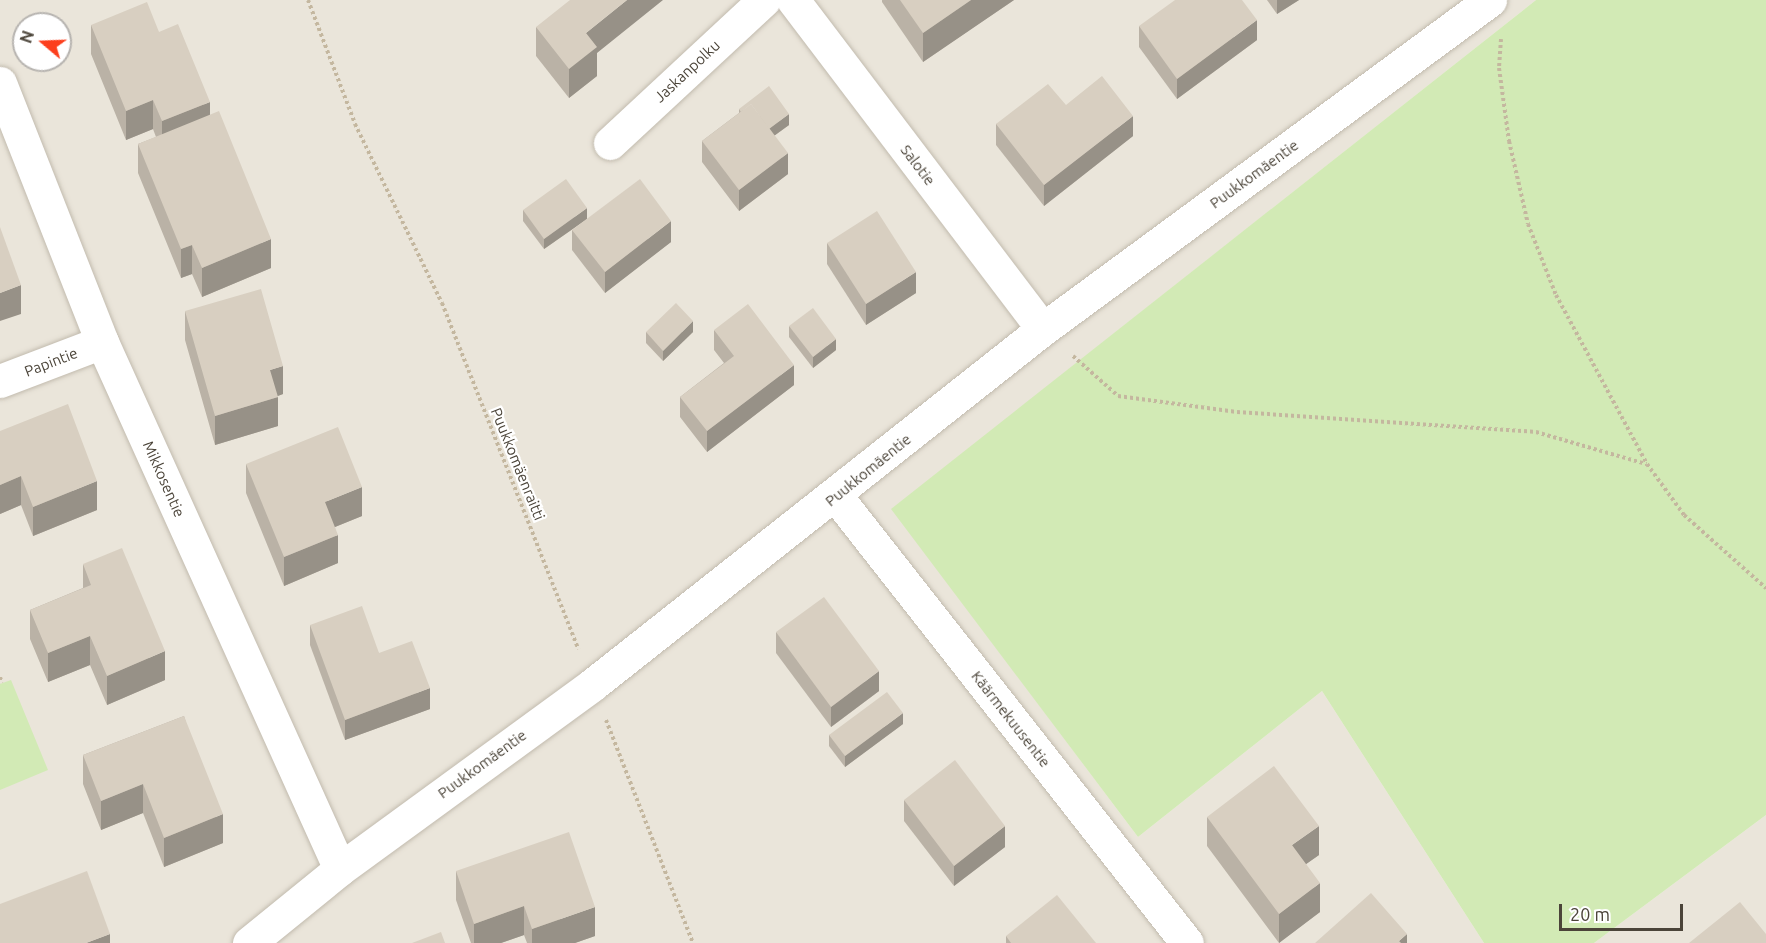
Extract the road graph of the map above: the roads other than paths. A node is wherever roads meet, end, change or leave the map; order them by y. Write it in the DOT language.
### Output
graph roads {
  1 [pos="764,0"];
  2 [pos="793,0"];
  3 [pos="1496,15"];
  4 [pos="0,83"];
  5 [pos="610,142"];
  6 [pos="1043,329"];
  7 [pos="102,342"];
  8 [pos="0,381"];
  9 [pos="836,496"];
  10 [pos="340,869"];
  11 [pos="249,943"];
  12 [pos="1186,943"];
  1 -- 5 [label="street, Jaskanpolku"];
  2 -- 6 [label="street, Salotie"];
  3 -- 6 [label="street, Puukkomäentie"];
  4 -- 7 [label="street, Mikkosentie"];
  6 -- 9 [label="street, Puukkomäentie"];
  7 -- 8 [label="street, Papintie"];
  7 -- 10 [label="street, Mikkosentie"];
  9 -- 10 [label="street, Puukkomäentie"];
  9 -- 12 [label="street, Käärmekuusentie"];
  10 -- 11 [label="street, Puukkomäentie"];
}
